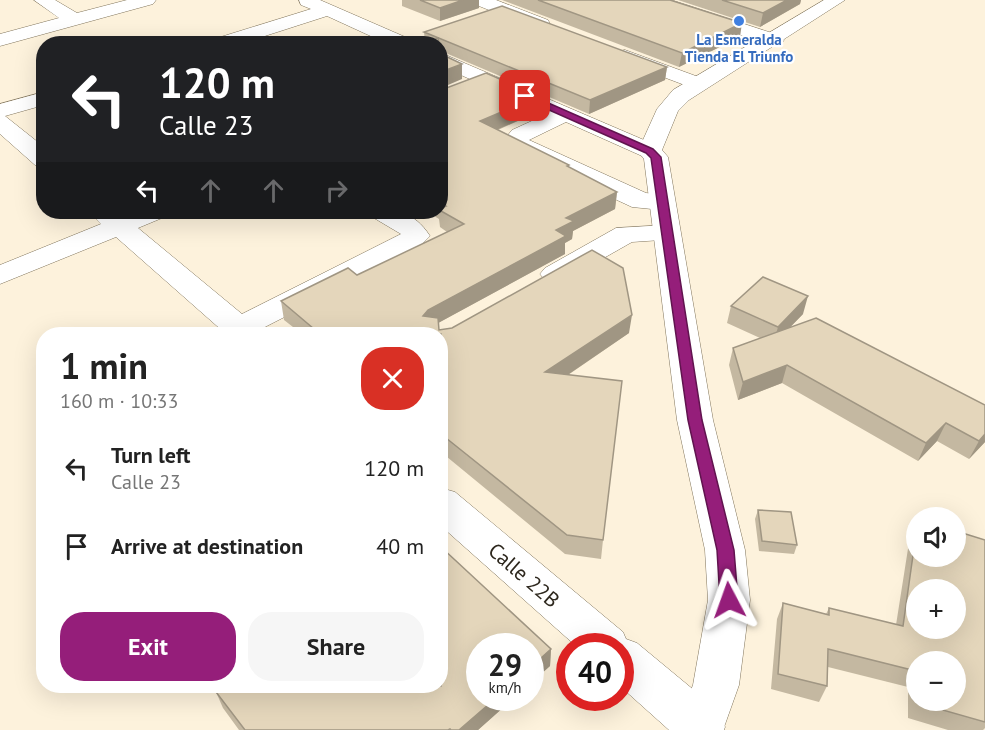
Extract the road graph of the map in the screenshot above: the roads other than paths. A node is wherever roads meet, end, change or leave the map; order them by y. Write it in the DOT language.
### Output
graph roads {
  1 [pos="43,0"];
  2 [pos="147,0"];
  3 [pos="306,0"];
  4 [pos="653,0"];
  5 [pos="836,0"];
  6 [pos="532,4"];
  7 [pos="480,8"];
  8 [pos="328,10"];
  9 [pos="506,10"];
  10 [pos="75,20"];
  11 [pos="554,28"];
  12 [pos="244,36"];
  13 [pos="388,36"];
  14 [pos="0,40"];
  15 [pos="774,40"];
  16 [pos="608,49"];
  17 [pos="448,62"];
  18 [pos="485,79"];
  19 [pos="697,83"];
  20 [pos="457,91"];
  21 [pos="36,100"];
  22 [pos="0,111"];
  23 [pos="565,114"];
  24 [pos="0,122"];
  25 [pos="36,151"];
  26 [pos="650,151"];
  27 [pos="664,217"];
  28 [pos="109,219"];
  29 [pos="112,219"];
  30 [pos="395,219"];
  31 [pos="0,275"];
  32 [pos="532,286"];
  33 [pos="237,327"];
  34 [pos="250,327"];
  35 [pos="448,509"];
  36 [pos="592,633"];
  37 [pos="634,670"];
  38 [pos="700,729"];
  1 -- 10 [label="street"];
  2 -- 10 [label="street"];
  3 -- 8 [label="street"];
  4 -- 15 [label="street"];
  5 -- 15 [label="street"];
  6 -- 9 [label="street"];
  7 -- 9 [label="street"];
  8 -- 12 [label="street"];
  8 -- 13 [label="street"];
  9 -- 11 [label="street"];
  10 -- 14 [label="street"];
  15 -- 19 [label="street"];
  16 -- 19 [label="street"];
  17 -- 18 [label="street"];
  18 -- 20 [label="street"];
  18 -- 23 [label="street"];
  19 -- 26 [label="street"];
  21 -- 22 [label="street"];
  23 -- 26 [label="street"];
  23 -- 27 [label="street"];
  24 -- 25 [label="street"];
  26 -- 27 [label="street"];
  27 -- 32 [label="street"];
  27 -- 38 [label="street"];
  28 -- 31 [label="street"];
  29 -- 33 [label="street"];
  30 -- 34 [label="street"];
  35 -- 36 [label="street, Calle 22B"];
  37 -- 38 [label="street"];
}
